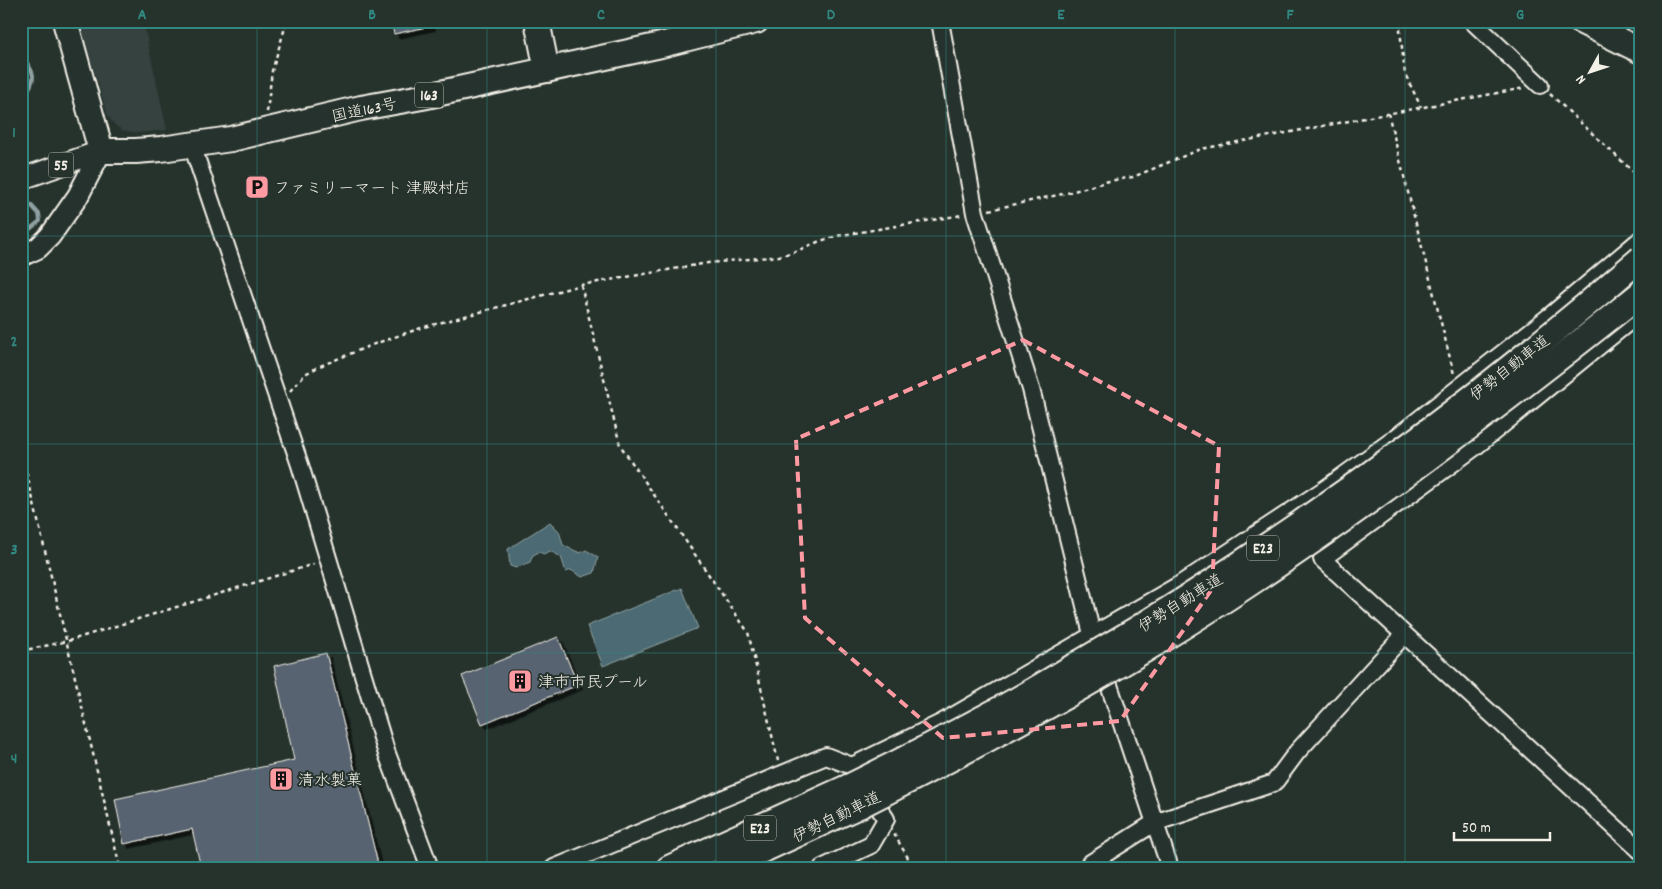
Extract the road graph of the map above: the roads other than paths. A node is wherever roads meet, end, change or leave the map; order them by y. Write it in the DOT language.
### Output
graph roads {
  1 [pos="65,21"];
  2 [pos="537,21"];
  3 [pos="940,21"];
  4 [pos="1472,21"];
  5 [pos="1580,21"];
  6 [pos="745,22"];
  7 [pos="1641,51"];
  8 [pos="547,70"];
  9 [pos="1540,85"];
  10 [pos="192,145"];
  11 [pos="101,151"];
  12 [pos="21,179"];
  13 [pos="1641,239"];
  14 [pos="21,256"];
  15 [pos="1641,258"];
  16 [pos="1641,293"];
  17 [pos="1641,312"];
  18 [pos="1092,634"];
  19 [pos="1404,635"];
  20 [pos="854,786"];
  21 [pos="1154,823"];
  22 [pos="1641,851"];
  23 [pos="430,868"];
  24 [pos="554,868"];
  25 [pos="669,868"];
  26 [pos="724,868"];
  27 [pos="822,868"];
  28 [pos="1088,868"];
  29 [pos="1170,868"];
  1 -- 11 [label="highway"];
  2 -- 8 [label="highway"];
  3 -- 18 [label="street"];
  4 -- 9 [label="street"];
  5 -- 7 [label="highway"];
  6 -- 8 [label="highway, 国道163号 / 163"];
  8 -- 10 [label="highway, 国道163号 / 163"];
  10 -- 11 [label="highway, 国道163号 / 163"];
  10 -- 23 [label="street"];
  11 -- 12 [label="main road, 55"];
  11 -- 14 [label="main road"];
  13 -- 18 [label="street"];
  15 -- 20 [label="highway, 伊勢自動車道 / E23, bridge"];
  16 -- 20 [label="highway, 伊勢自動車道 / E23, bridge"];
  17 -- 19 [label="street"];
  18 -- 20 [label="street"];
  18 -- 21 [label="street"];
  19 -- 21 [label="street"];
  19 -- 22 [label="street"];
  20 -- 24 [label="street"];
  20 -- 25 [label="highway, 伊勢自動車道 / E23"];
  20 -- 26 [label="highway, 伊勢自動車道 / E23"];
  20 -- 27 [label="street"];
  21 -- 28 [label="street"];
  21 -- 29 [label="street"];
}
